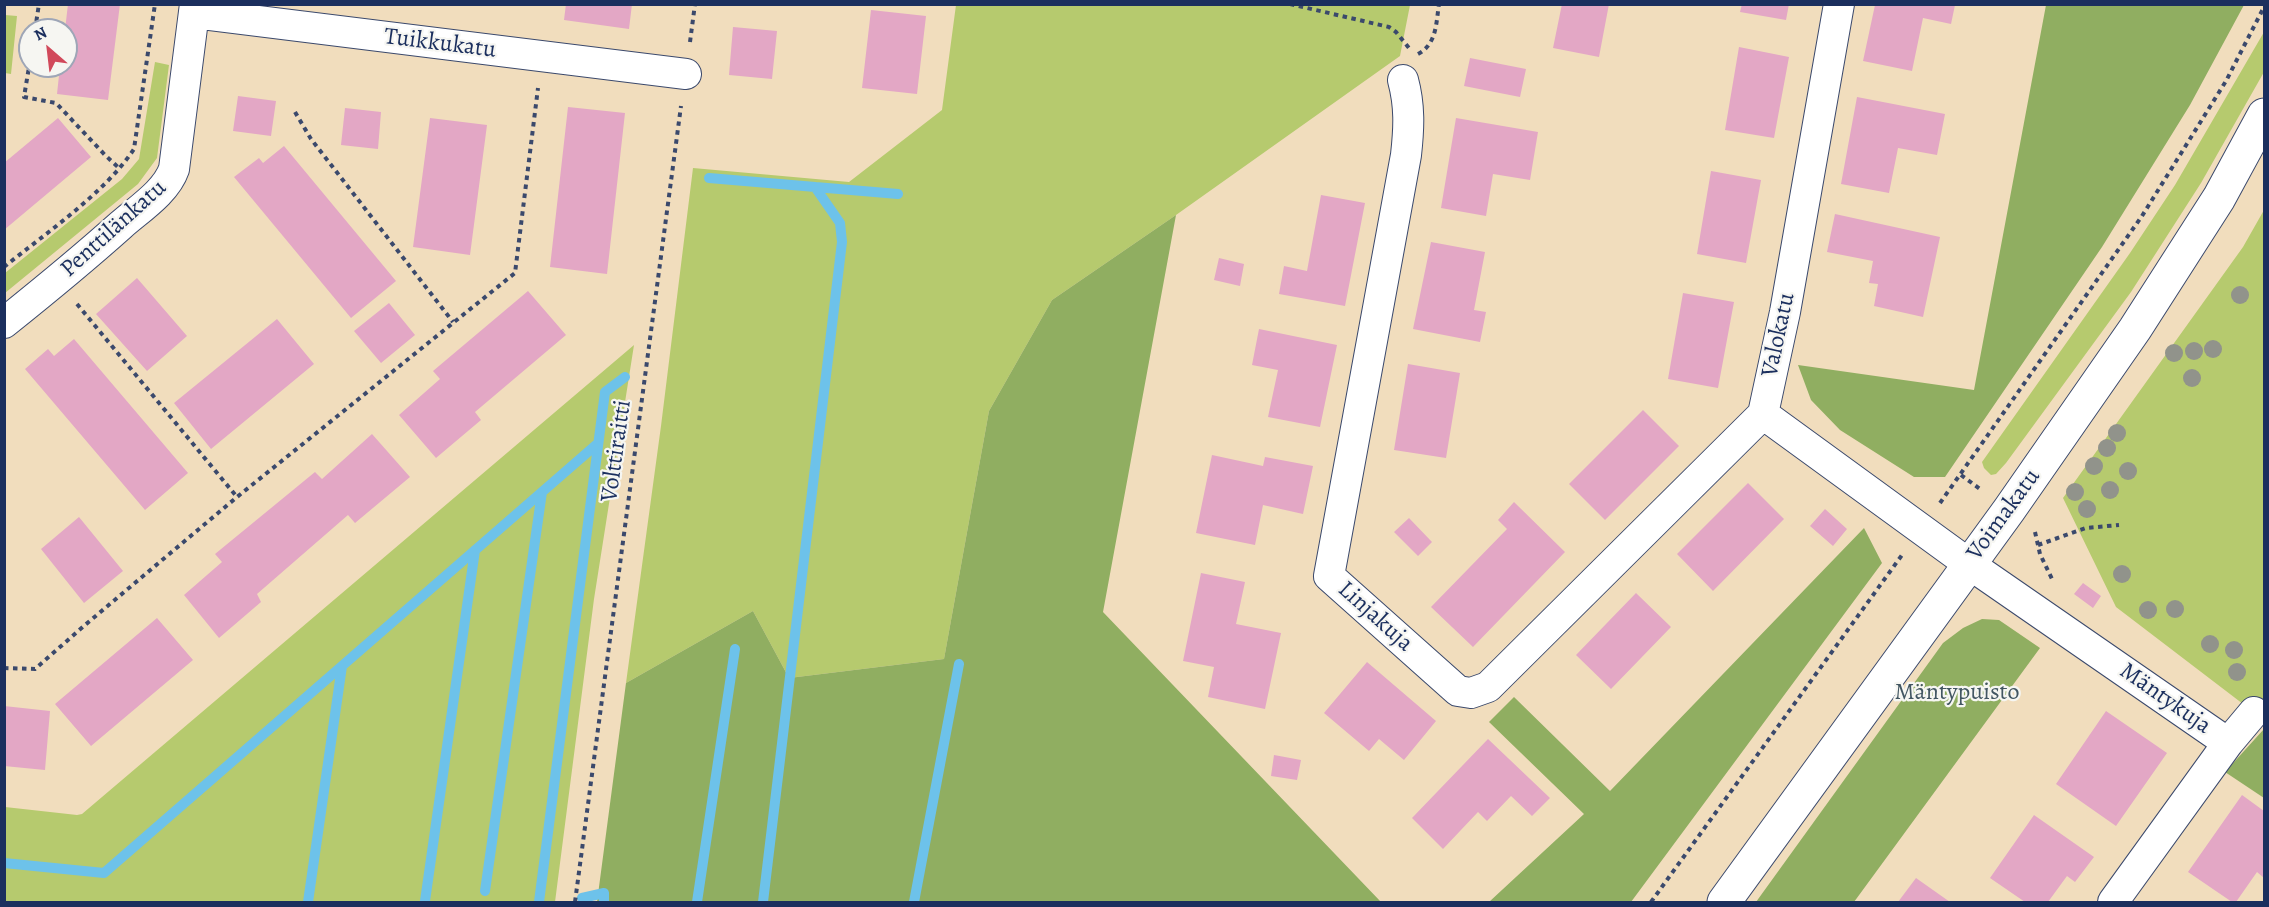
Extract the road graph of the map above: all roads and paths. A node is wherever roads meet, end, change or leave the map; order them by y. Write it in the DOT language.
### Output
graph roads {
  1 [pos="155,4"];
  2 [pos="695,4"];
  3 [pos="1290,4"];
  4 [pos="1439,4"];
  5 [pos="1839,4"];
  6 [pos="2265,7"];
  7 [pos="194,9"];
  8 [pos="542,56"];
  9 [pos="1409,68"];
  10 [pos="686,74"];
  11 [pos="27,78"];
  12 [pos="295,112"];
  13 [pos="2265,115"];
  14 [pos="120,169"];
  15 [pos="4,267"];
  16 [pos="58,281"];
  17 [pos="453,322"];
  18 [pos="4,323"];
  19 [pos="1763,414"];
  20 [pos="1961,475"];
  21 [pos="1980,489"];
  22 [pos="1931,496"];
  23 [pos="237,497"];
  24 [pos="1941,502"];
  25 [pos="1934,512"];
  26 [pos="2119,525"];
  27 [pos="2038,545"];
  28 [pos="1905,551"];
  29 [pos="1969,564"];
  30 [pos="4,668"];
  31 [pos="2254,712"];
  32 [pos="2228,743"];
  33 [pos="575,903"];
  34 [pos="1651,903"];
  35 [pos="1724,903"];
  36 [pos="2113,903"];
  1 -- 14 [label="path"];
  2 -- 10 [label="path, Volttiraitti"];
  3 -- 9 [label="path"];
  4 -- 9 [label="path"];
  5 -- 19 [label="street, Valokatu"];
  6 -- 20 [label="path"];
  7 -- 8 [label="street, Tuikkukatu"];
  7 -- 16 [label="street, Penttilänkatu"];
  8 -- 10 [label="street, Tuikkukatu"];
  8 -- 17 [label="path"];
  9 -- 19 [label="street, Linjakuja"];
  10 -- 33 [label="path, Volttiraitti"];
  11 -- 14 [label="path"];
  12 -- 17 [label="path"];
  13 -- 29 [label="street, Voimakatu"];
  14 -- 15 [label="path"];
  16 -- 18 [label="street, Penttilänkatu"];
  16 -- 23 [label="path"];
  17 -- 23 [label="path"];
  19 -- 29 [label="street"];
  20 -- 21 [label="path"];
  20 -- 24 [label="path"];
  22 -- 24 [label="path"];
  23 -- 30 [label="path"];
  24 -- 25 [label="path"];
  26 -- 27 [label="path"];
  28 -- 34 [label="path"];
  29 -- 32 [label="street, Mäntykuja"];
  29 -- 35 [label="street, Voimakatu"];
  31 -- 32 [label="street"];
  32 -- 36 [label="street, Mäntykuja"];
}
